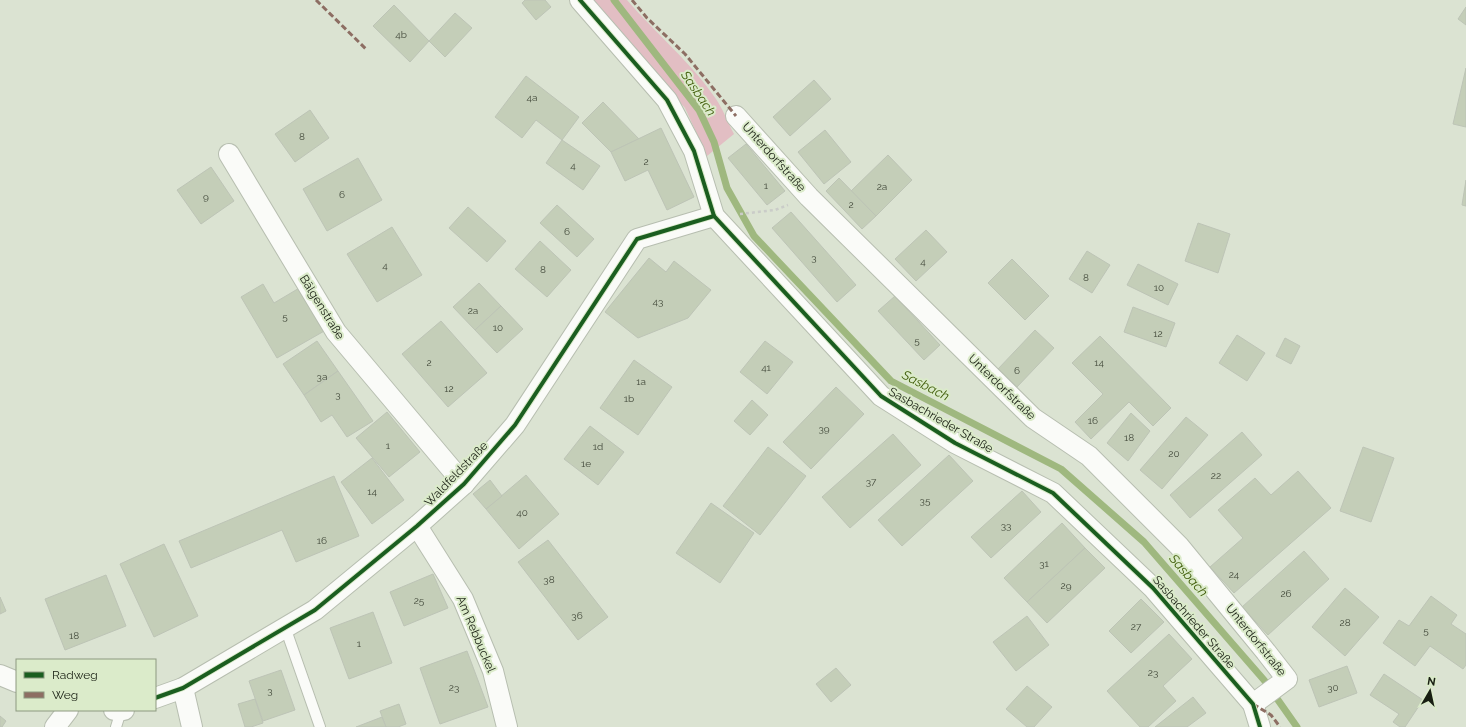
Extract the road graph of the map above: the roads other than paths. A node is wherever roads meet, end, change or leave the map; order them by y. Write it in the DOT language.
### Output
graph roads {
  1 [pos="580,0"];
  2 [pos="736,116"];
  3 [pos="230,154"];
  4 [pos="714,216"];
  5 [pos="464,484"];
  6 [pos="417,526"];
  7 [pos="285,627"];
  8 [pos="0,675"];
  9 [pos="16,682"];
  10 [pos="182,688"];
  11 [pos="156,698"];
  12 [pos="1257,701"];
  13 [pos="67,711"];
  14 [pos="55,727"];
  15 [pos="192,727"];
  16 [pos="320,727"];
  17 [pos="508,727"];
  18 [pos="1260,727"];
  1 -- 4 [label="street, Sasbachrieder Straße"];
  2 -- 12 [label="street, Unterdorfstraße"];
  3 -- 5 [label="street, Bälgenstraße"];
  4 -- 5 [label="street, Waldfeldstraße"];
  4 -- 12 [label="street, Sasbachrieder Straße"];
  5 -- 6 [label="street, Waldfeldstraße"];
  6 -- 7 [label="street, Waldfeldstraße"];
  6 -- 17 [label="street, Am Rebbuckel"];
  7 -- 10 [label="street, Waldfeldstraße"];
  7 -- 16 [label="lane"];
  8 -- 9 [label="street"];
  10 -- 11 [label="street, Waldfeldstraße"];
  10 -- 15 [label="street"];
  12 -- 18 [label="street, Sasbachrieder Straße"];
  13 -- 14 [label="street"];
}
